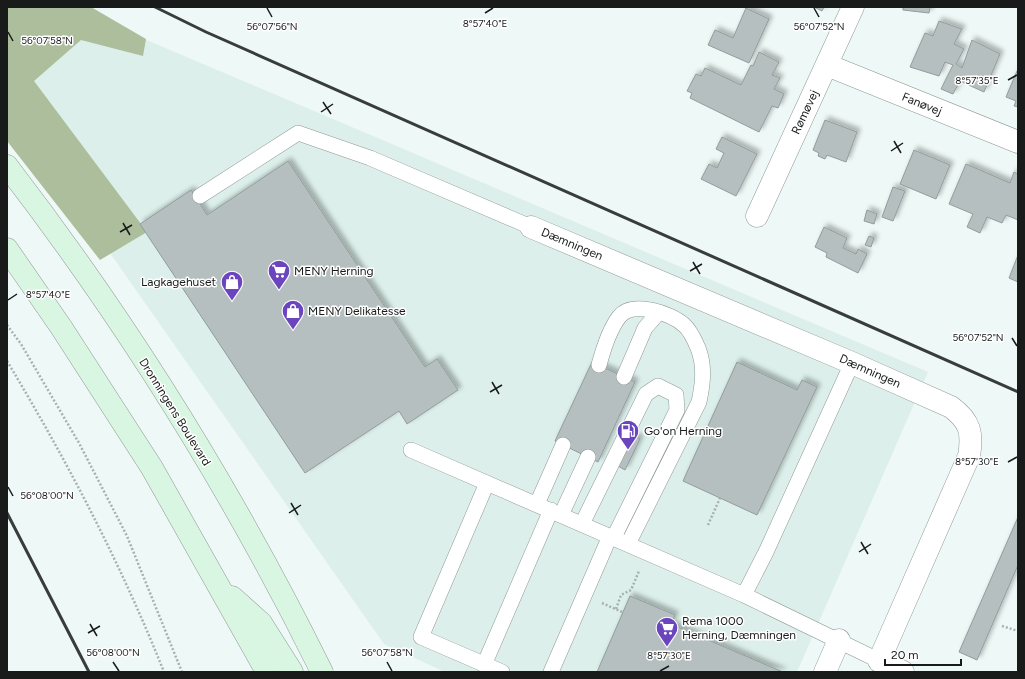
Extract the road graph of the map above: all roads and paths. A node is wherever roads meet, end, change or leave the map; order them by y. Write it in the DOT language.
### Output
graph roads {
  1 [pos="853,7"];
  2 [pos="827,65"];
  3 [pos="1018,142"];
  4 [pos="7,166"];
  5 [pos="200,196"];
  6 [pos="757,216"];
  7 [pos="531,227"];
  8 [pos="7,249"];
  9 [pos="658,312"];
  10 [pos="7,325"];
  11 [pos="7,361"];
  12 [pos="852,363"];
  13 [pos="599,365"];
  14 [pos="624,377"];
  15 [pos="563,445"];
  16 [pos="411,450"];
  17 [pos="588,457"];
  18 [pos="487,483"];
  19 [pos="720,498"];
  20 [pos="537,504"];
  21 [pos="556,513"];
  22 [pos="582,524"];
  23 [pos="708,525"];
  24 [pos="612,537"];
  25 [pos="628,544"];
  26 [pos="648,553"];
  27 [pos="219,586"];
  28 [pos="744,595"];
  29 [pos="616,609"];
  30 [pos="1002,626"];
  31 [pos="1018,631"];
  32 [pos="839,640"];
  33 [pos="881,662"];
  34 [pos="484,665"];
  35 [pos="164,672"];
  36 [pos="182,672"];
  37 [pos="267,672"];
  38 [pos="292,672"];
  39 [pos="322,672"];
  40 [pos="502,672"];
  41 [pos="551,672"];
  42 [pos="824,672"];
  43 [pos="903,672"];
  1 -- 2 [label="street, Rømøvej"];
  2 -- 3 [label="street, Fanøvej"];
  2 -- 6 [label="street, Rømøvej"];
  4 -- 39 [label="main road, Dronningens Boulevard"];
  5 -- 7 [label="lane"];
  7 -- 12 [label="street, Dæmningen"];
  8 -- 27 [label="main road"];
  9 -- 13 [label="lane"];
  9 -- 14 [label="lane"];
  9 -- 25 [label="lane"];
  10 -- 36 [label="path"];
  11 -- 35 [label="path"];
  12 -- 28 [label="lane"];
  12 -- 33 [label="street, Dæmningen"];
  15 -- 20 [label="lane"];
  16 -- 18 [label="lane"];
  17 -- 21 [label="lane"];
  18 -- 20 [label="lane"];
  18 -- 34 [label="lane"];
  19 -- 23 [label="path"];
  20 -- 21 [label="lane"];
  21 -- 22 [label="lane"];
  21 -- 34 [label="lane"];
  22 -- 24 [label="lane"];
  22 -- 24 [label="lane"];
  24 -- 25 [label="lane"];
  24 -- 41 [label="lane"];
  25 -- 26 [label="lane"];
  26 -- 28 [label="lane"];
  26 -- 29 [label="path"];
  27 -- 37 [label="main road"];
  27 -- 38 [label="main road"];
  28 -- 32 [label="lane"];
  30 -- 31 [label="path"];
  32 -- 33 [label="lane"];
  32 -- 42 [label="street"];
  33 -- 43 [label="street"];
  34 -- 40 [label="lane"];
}
